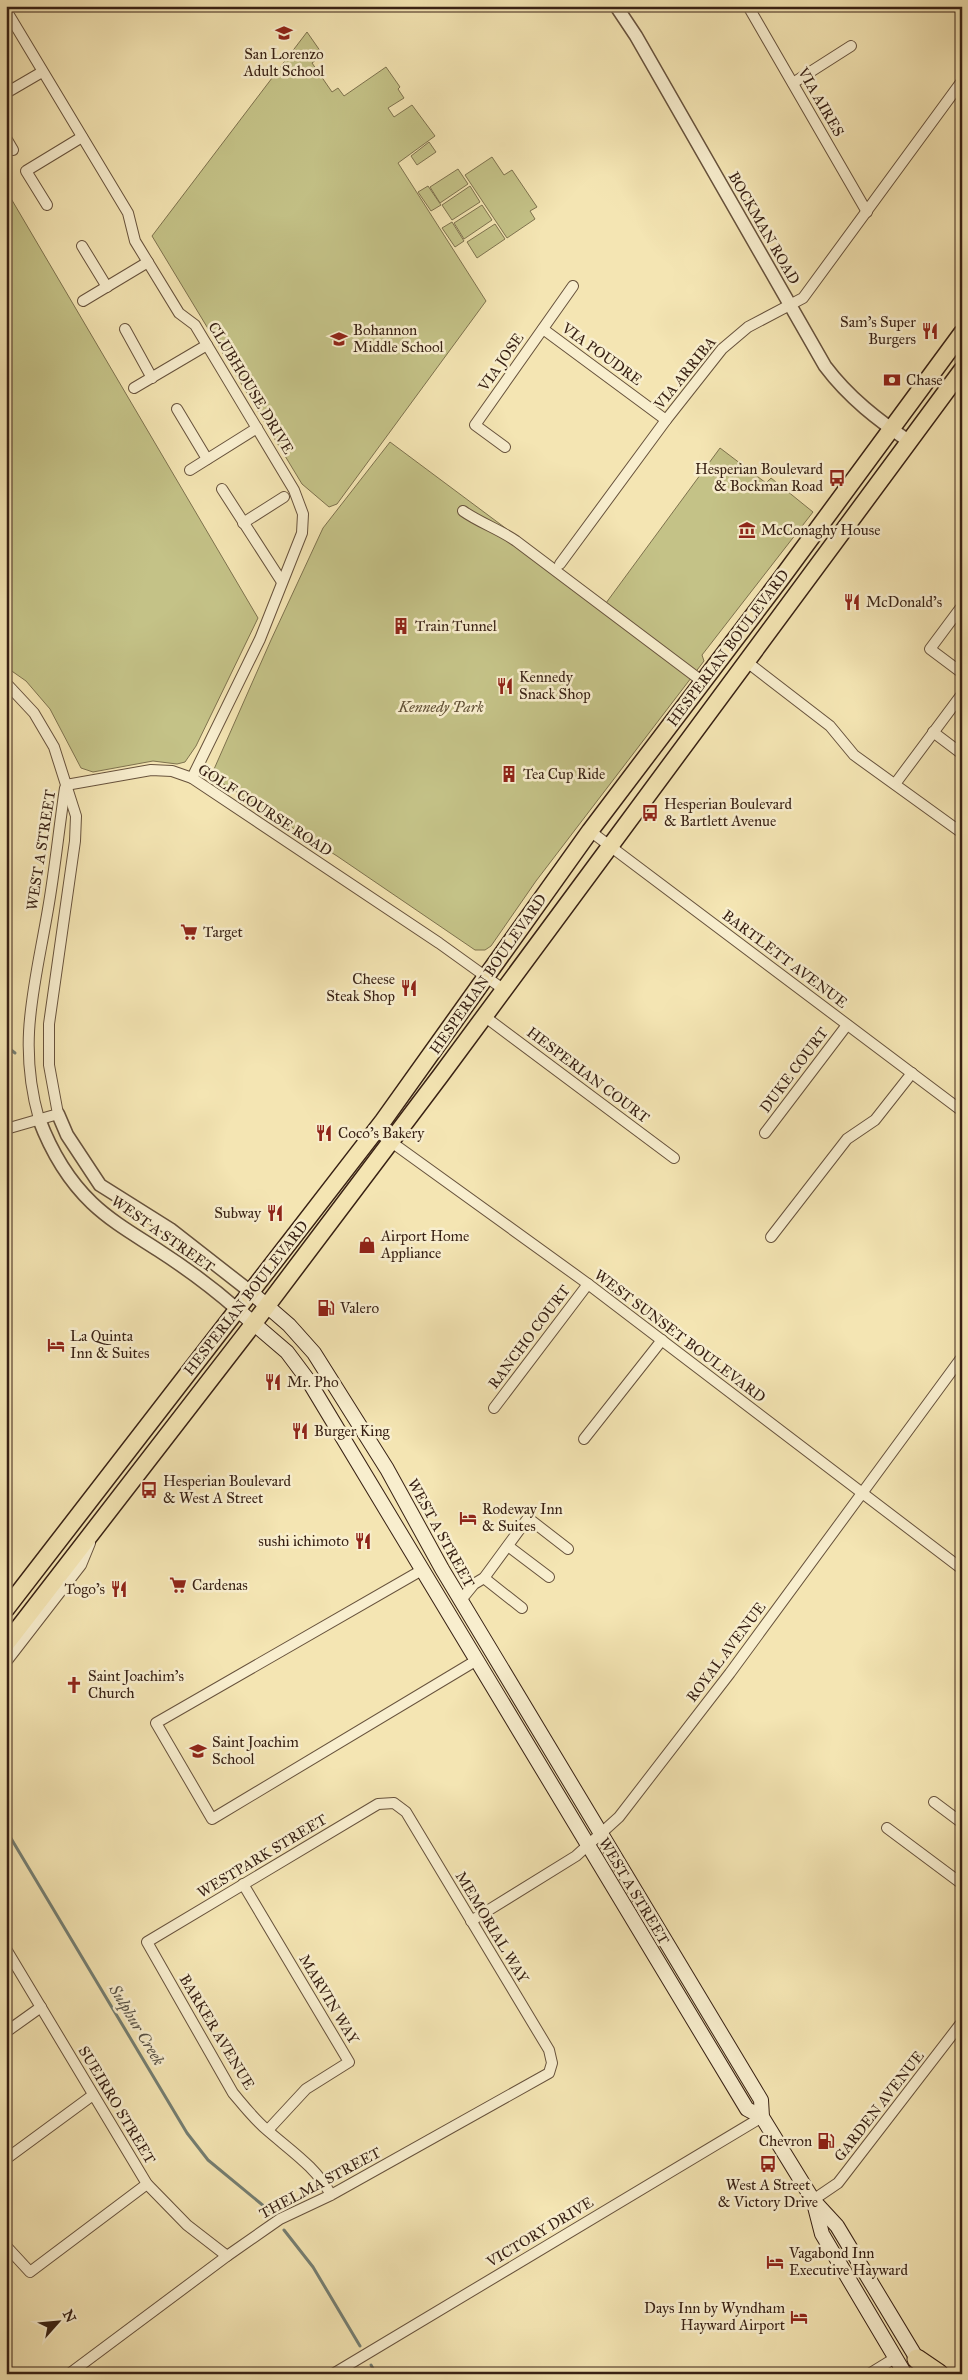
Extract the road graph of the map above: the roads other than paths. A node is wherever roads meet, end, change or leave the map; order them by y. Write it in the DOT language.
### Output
graph roads {
  1 [pos="616,6"];
  2 [pos="748,6"];
  3 [pos="6,10"];
  4 [pos="851,46"];
  5 [pos="42,72"];
  6 [pos="962,81"];
  7 [pos="793,83"];
  8 [pos="6,93"];
  9 [pos="82,137"];
  10 [pos="6,138"];
  11 [pos="13,150"];
  12 [pos="46,205"];
  13 [pos="867,212"];
  14 [pos="82,246"];
  15 [pos="148,262"];
  16 [pos="573,286"];
  17 [pos="107,287"];
  18 [pos="83,301"];
  19 [pos="790,305"];
  20 [pos="124,329"];
  21 [pos="543,330"];
  22 [pos="962,333"];
  23 [pos="207,345"];
  24 [pos="962,370"];
  25 [pos="152,378"];
  26 [pos="134,388"];
  27 [pos="177,408"];
  28 [pos="666,420"];
  29 [pos="258,428"];
  30 [pos="891,429"];
  31 [pos="910,442"];
  32 [pos="505,447"];
  33 [pos="207,459"];
  34 [pos="190,470"];
  35 [pos="222,489"];
  36 [pos="284,497"];
  37 [pos="462,511"];
  38 [pos="243,523"];
  39 [pos="560,564"];
  40 [pos="780,580"];
  41 [pos="282,582"];
  42 [pos="962,606"];
  43 [pos="777,622"];
  44 [pos="747,662"];
  45 [pos="962,672"];
  46 [pos="703,682"];
  47 [pos="6,683"];
  48 [pos="962,694"];
  49 [pos="933,732"];
  50 [pos="962,754"];
  51 [pos="192,778"];
  52 [pos="895,784"];
  53 [pos="66,785"];
  54 [pos="590,831"];
  55 [pos="962,833"];
  56 [pos="611,847"];
  57 [pos="487,976"];
  58 [pos="503,989"];
  59 [pos="484,1016"];
  60 [pos="847,1025"];
  61 [pos="912,1073"];
  62 [pos="962,1111"];
  63 [pos="58,1114"];
  64 [pos="39,1119"];
  65 [pos="6,1129"];
  66 [pos="376,1131"];
  67 [pos="765,1133"];
  68 [pos="391,1142"];
  69 [pos="674,1158"];
  70 [pos="771,1237"];
  71 [pos="588,1284"];
  72 [pos="252,1293"];
  73 [pos="266,1306"];
  74 [pos="238,1310"];
  75 [pos="254,1323"];
  76 [pos="662,1340"];
  77 [pos="962,1357"];
  78 [pos="494,1408"];
  79 [pos="584,1439"];
  80 [pos="358,1463"];
  81 [pos="387,1469"];
  82 [pos="862,1494"];
  83 [pos="97,1527"];
  84 [pos="508,1546"];
  85 [pos="568,1549"];
  86 [pos="442,1569"];
  87 [pos="962,1569"];
  88 [pos="422,1570"];
  89 [pos="548,1577"];
  90 [pos="484,1578"];
  91 [pos="461,1600"];
  92 [pos="522,1608"];
  93 [pos="6,1609"];
  94 [pos="6,1644"];
  95 [pos="477,1660"];
  96 [pos="6,1662"];
  97 [pos="394,1802"];
  98 [pos="934,1802"];
  99 [pos="962,1823"];
  100 [pos="888,1828"];
  101 [pos="601,1833"];
  102 [pos="588,1845"];
  103 [pos="243,1884"];
  104 [pos="962,1884"];
  105 [pos="471,1921"];
  106 [pos="147,1942"];
  107 [pos="6,1949"];
  108 [pos="41,2007"];
  109 [pos="962,2022"];
  110 [pos="6,2032"];
  111 [pos="549,2073"];
  112 [pos="93,2095"];
  113 [pos="762,2116"];
  114 [pos="268,2130"];
  115 [pos="6,2159"];
  116 [pos="147,2184"];
  117 [pos="332,2195"];
  118 [pos="813,2200"];
  119 [pos="6,2246"];
  120 [pos="227,2256"];
  121 [pos="895,2358"];
  122 [pos="919,2369"];
  123 [pos="69,2374"];
  124 [pos="333,2374"];
  125 [pos="869,2374"];
  126 [pos="905,2374"];
  127 [pos="939,2374"];
  1 -- 19 [label="street, BOCKMAN ROAD"];
  2 -- 7 [label="street, VIA AIRES"];
  3 -- 5 [label="street, CLUBHOUSE DRIVE"];
  4 -- 7 [label="street"];
  5 -- 8 [label="street"];
  5 -- 9 [label="street, CLUBHOUSE DRIVE"];
  6 -- 13 [label="street, VIA ARRIBA"];
  7 -- 13 [label="street, VIA AIRES"];
  9 -- 12 [label="street"];
  9 -- 15 [label="street, CLUBHOUSE DRIVE"];
  10 -- 11 [label="street"];
  13 -- 19 [label="street, VIA ARRIBA"];
  14 -- 17 [label="street"];
  15 -- 17 [label="street"];
  15 -- 23 [label="street, CLUBHOUSE DRIVE"];
  16 -- 21 [label="street, VIA JOSE"];
  17 -- 18 [label="street"];
  19 -- 28 [label="street, VIA ARRIBA"];
  19 -- 30 [label="street, BOCKMAN ROAD"];
  20 -- 25 [label="street"];
  21 -- 28 [label="street, VIA POUDRE"];
  21 -- 32 [label="street, VIA JOSE"];
  22 -- 30 [label="main road, HESPERIAN BOULEVARD"];
  23 -- 25 [label="street"];
  23 -- 29 [label="street, CLUBHOUSE DRIVE"];
  24 -- 31 [label="main road, HESPERIAN BOULEVARD"];
  25 -- 26 [label="street"];
  27 -- 33 [label="street"];
  28 -- 39 [label="street, VIA ARRIBA"];
  29 -- 33 [label="street"];
  29 -- 41 [label="street, CLUBHOUSE DRIVE"];
  30 -- 31 [label="street, BOCKMAN ROAD"];
  30 -- 40 [label="main road, HESPERIAN BOULEVARD"];
  31 -- 43 [label="main road, HESPERIAN BOULEVARD"];
  33 -- 34 [label="street"];
  35 -- 38 [label="street"];
  36 -- 38 [label="street"];
  37 -- 46 [label="street"];
  38 -- 41 [label="street"];
  40 -- 43 [label="main road"];
  40 -- 46 [label="main road, HESPERIAN BOULEVARD"];
  41 -- 51 [label="street, CLUBHOUSE DRIVE"];
  42 -- 45 [label="street"];
  43 -- 44 [label="main road, HESPERIAN BOULEVARD"];
  44 -- 52 [label="street"];
  44 -- 56 [label="main road, HESPERIAN BOULEVARD"];
  46 -- 54 [label="main road, HESPERIAN BOULEVARD"];
  47 -- 53 [label="street"];
  48 -- 49 [label="street"];
  49 -- 50 [label="street"];
  49 -- 52 [label="street"];
  51 -- 53 [label="street, GOLF COURSE ROAD"];
  51 -- 57 [label="street, GOLF COURSE ROAD"];
  52 -- 55 [label="street"];
  53 -- 63 [label="street, WEST A STREET"];
  53 -- 64 [label="street, WEST A STREET"];
  54 -- 56 [label="street, BARTLETT AVENUE"];
  54 -- 57 [label="main road, HESPERIAN BOULEVARD"];
  56 -- 58 [label="main road, HESPERIAN BOULEVARD"];
  56 -- 60 [label="street, BARTLETT AVENUE"];
  57 -- 58 [label="street, GOLF COURSE ROAD"];
  57 -- 66 [label="main road, HESPERIAN BOULEVARD"];
  58 -- 59 [label="main road, HESPERIAN BOULEVARD"];
  59 -- 68 [label="main road, HESPERIAN BOULEVARD"];
  59 -- 69 [label="street, HESPERIAN COURT"];
  60 -- 61 [label="street, BARTLETT AVENUE"];
  60 -- 67 [label="street, DUKE COURT"];
  61 -- 62 [label="street, BARTLETT AVENUE"];
  61 -- 70 [label="street"];
  63 -- 64 [label="street"];
  63 -- 72 [label="street, WEST A STREET"];
  64 -- 65 [label="street"];
  64 -- 74 [label="street, WEST A STREET"];
  66 -- 68 [label="street, WEST SUNSET BOULEVARD"];
  66 -- 72 [label="main road, HESPERIAN BOULEVARD"];
  68 -- 71 [label="street, WEST SUNSET BOULEVARD"];
  68 -- 73 [label="main road, HESPERIAN BOULEVARD"];
  71 -- 76 [label="street, WEST SUNSET BOULEVARD"];
  71 -- 78 [label="street, RANCHO COURT"];
  72 -- 73 [label="main road, WEST A STREET"];
  72 -- 74 [label="main road, HESPERIAN BOULEVARD"];
  73 -- 75 [label="main road, HESPERIAN BOULEVARD"];
  73 -- 81 [label="main road, WEST A STREET"];
  74 -- 75 [label="main road, WEST A STREET"];
  74 -- 93 [label="main road, HESPERIAN BOULEVARD"];
  75 -- 80 [label="main road, WEST A STREET"];
  75 -- 83 [label="main road, HESPERIAN BOULEVARD"];
  76 -- 79 [label="street"];
  76 -- 82 [label="street, WEST SUNSET BOULEVARD"];
  77 -- 82 [label="street, ROYAL AVENUE"];
  80 -- 81 [label="main road"];
  80 -- 88 [label="main road, WEST A STREET"];
  81 -- 86 [label="main road, WEST A STREET"];
  82 -- 87 [label="street, WEST SUNSET BOULEVARD"];
  82 -- 101 [label="street, ROYAL AVENUE"];
  83 -- 94 [label="main road, HESPERIAN BOULEVARD"];
  83 -- 96 [label="street, HESPERIAN BOULEVARD"];
  84 -- 85 [label="street"];
  84 -- 89 [label="street"];
  84 -- 90 [label="street"];
  86 -- 88 [label="main road"];
  86 -- 91 [label="main road, WEST A STREET"];
  88 -- 95 [label="main road, WEST A STREET"];
  88 -- 95 [label="street"];
  90 -- 91 [label="street"];
  90 -- 92 [label="street"];
  91 -- 101 [label="main road, WEST A STREET"];
  95 -- 102 [label="main road, WEST A STREET"];
  97 -- 103 [label="street, WESTPARK STREET"];
  97 -- 105 [label="street, MEMORIAL WAY"];
  98 -- 99 [label="street"];
  100 -- 104 [label="street"];
  101 -- 102 [label="street, ROYAL AVENUE"];
  101 -- 113 [label="main road, WEST A STREET"];
  102 -- 105 [label="street, ROYAL AVENUE"];
  102 -- 113 [label="main road, WEST A STREET"];
  103 -- 106 [label="street, WESTPARK STREET"];
  103 -- 114 [label="street, MARVIN WAY"];
  105 -- 111 [label="street, MEMORIAL WAY"];
  106 -- 114 [label="street, BARKER AVENUE"];
  107 -- 108 [label="street, SUEIRRO STREET"];
  108 -- 110 [label="street"];
  108 -- 112 [label="street, SUEIRRO STREET"];
  109 -- 118 [label="street, GARDEN AVENUE"];
  111 -- 117 [label="street, THELMA STREET"];
  112 -- 115 [label="street"];
  112 -- 116 [label="street, SUEIRRO STREET"];
  113 -- 118 [label="main road, WEST A STREET"];
  113 -- 124 [label="street, VICTORY DRIVE"];
  114 -- 117 [label="street, BARKER AVENUE"];
  116 -- 119 [label="street"];
  116 -- 120 [label="street, SUEIRRO STREET"];
  117 -- 120 [label="street, THELMA STREET"];
  118 -- 121 [label="main road, WEST A STREET"];
  118 -- 122 [label="main road, WEST A STREET"];
  120 -- 123 [label="street, THELMA STREET"];
  121 -- 122 [label="main road"];
  121 -- 125 [label="street"];
  121 -- 126 [label="main road, WEST A STREET"];
  122 -- 127 [label="highway"];
}
